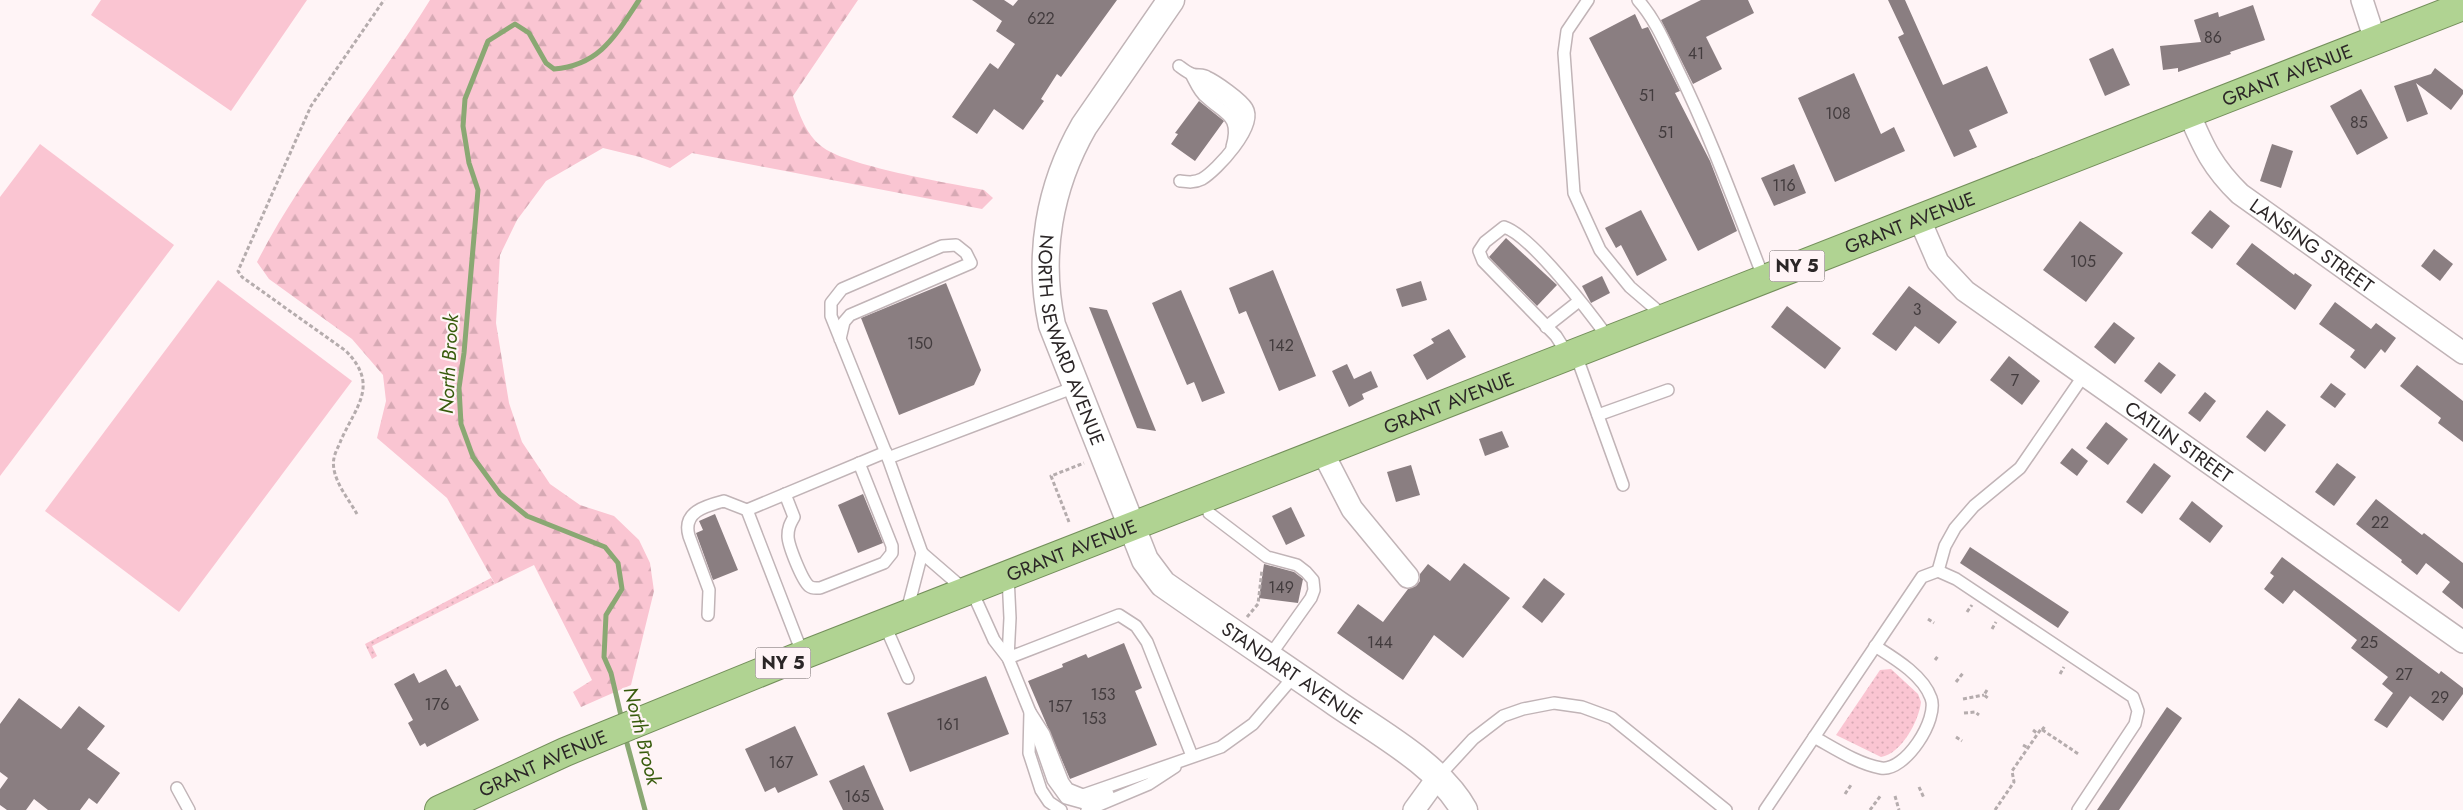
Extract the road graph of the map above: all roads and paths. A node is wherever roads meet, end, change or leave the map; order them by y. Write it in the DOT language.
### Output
graph roads {
  1 [pos="384,0"];
  2 [pos="1171,0"];
  3 [pos="1588,0"];
  4 [pos="1638,0"];
  5 [pos="2362,0"];
  6 [pos="2463,6"];
  7 [pos="2375,40"];
  8 [pos="1179,66"];
  9 [pos="1191,74"];
  10 [pos="2189,113"];
  11 [pos="1232,148"];
  12 [pos="1180,181"];
  13 [pos="1919,218"];
  14 [pos="1764,279"];
  15 [pos="1579,301"];
  16 [pos="1665,317"];
  17 [pos="1546,327"];
  18 [pos="839,335"];
  19 [pos="1609,339"];
  20 [pos="2463,353"];
  21 [pos="1572,354"];
  22 [pos="2084,375"];
  23 [pos="1075,387"];
  24 [pos="1668,390"];
  25 [pos="1598,415"];
  26 [pos="1322,452"];
  27 [pos="887,455"];
  28 [pos="859,463"];
  29 [pos="1084,463"];
  30 [pos="1623,485"];
  31 [pos="785,494"];
  32 [pos="747,510"];
  33 [pos="1209,513"];
  34 [pos="357,514"];
  35 [pos="1069,522"];
  36 [pos="1131,527"];
  37 [pos="922,554"];
  38 [pos="1263,562"];
  39 [pos="1938,571"];
  40 [pos="1008,574"];
  41 [pos="1408,577"];
  42 [pos="968,590"];
  43 [pos="1972,606"];
  44 [pos="1967,612"];
  45 [pos="708,615"];
  46 [pos="895,618"];
  47 [pos="1928,619"];
  48 [pos="1244,622"];
  49 [pos="1996,622"];
  50 [pos="1934,623"];
  51 [pos="1992,629"];
  52 [pos="2463,642"];
  53 [pos="1875,646"];
  54 [pos="804,655"];
  55 [pos="1269,657"];
  56 [pos="1008,658"];
  57 [pos="2064,667"];
  58 [pos="1962,673"];
  59 [pos="2060,674"];
  60 [pos="1295,675"];
  61 [pos="908,678"];
  62 [pos="1956,682"];
  63 [pos="1987,690"];
  64 [pos="1984,695"];
  65 [pos="1990,698"];
  66 [pos="1963,699"];
  67 [pos="1030,712"];
  68 [pos="1964,713"];
  69 [pos="1979,715"];
  70 [pos="2045,726"];
  71 [pos="2033,730"];
  72 [pos="2042,730"];
  73 [pos="2038,734"];
  74 [pos="1814,737"];
  75 [pos="1956,737"];
  76 [pos="1962,741"];
  77 [pos="2023,745"];
  78 [pos="2072,745"];
  79 [pos="2028,748"];
  80 [pos="2070,749"];
  81 [pos="1192,756"];
  82 [pos="2080,756"];
  83 [pos="1175,767"];
  84 [pos="1438,777"];
  85 [pos="1852,785"];
  86 [pos="1919,787"];
  87 [pos="177,788"];
  88 [pos="1845,794"];
  89 [pos="1881,795"];
  90 [pos="1895,796"];
  91 [pos="1924,798"];
  92 [pos="189,810"];
  93 [pos="439,810"];
  94 [pos="1062,810"];
  95 [pos="1087,810"];
  96 [pos="1414,810"];
  97 [pos="1464,810"];
  98 [pos="1726,810"];
  99 [pos="1765,810"];
  100 [pos="1870,810"];
  101 [pos="1899,810"];
  102 [pos="1995,810"];
  103 [pos="2078,810"];
  1 -- 34 [label="path"];
  2 -- 23 [label="street, NORTH SEWARD AVENUE"];
  3 -- 16 [label="lane"];
  4 -- 14 [label="lane"];
  5 -- 7 [label="street"];
  6 -- 7 [label="highway, GRANT AVENUE / NY 5"];
  7 -- 10 [label="highway, GRANT AVENUE / NY 5"];
  8 -- 9 [label="lane"];
  9 -- 11 [label="lane"];
  9 -- 11 [label="lane"];
  10 -- 13 [label="highway, GRANT AVENUE / NY 5"];
  10 -- 20 [label="street, LANSING STREET"];
  11 -- 12 [label="lane"];
  13 -- 14 [label="highway, GRANT AVENUE / NY 5"];
  13 -- 22 [label="street, CATLIN STREET"];
  14 -- 16 [label="highway, GRANT AVENUE / NY 5"];
  15 -- 17 [label="lane"];
  15 -- 17 [label="lane"];
  15 -- 19 [label="lane"];
  16 -- 19 [label="highway, GRANT AVENUE / NY 5"];
  17 -- 21 [label="lane"];
  18 -- 18 [label="lane"];
  18 -- 27 [label="lane"];
  19 -- 21 [label="highway, GRANT AVENUE / NY 5"];
  21 -- 25 [label="lane"];
  21 -- 26 [label="highway, GRANT AVENUE / NY 5"];
  22 -- 39 [label="lane"];
  22 -- 52 [label="street, CATLIN STREET"];
  23 -- 27 [label="lane"];
  23 -- 36 [label="street, NORTH SEWARD AVENUE"];
  24 -- 25 [label="lane"];
  25 -- 30 [label="lane"];
  26 -- 36 [label="highway, GRANT AVENUE / NY 5"];
  26 -- 41 [label="street"];
  27 -- 28 [label="lane"];
  27 -- 37 [label="lane"];
  28 -- 31 [label="lane"];
  28 -- 31 [label="lane"];
  29 -- 35 [label="path"];
  31 -- 32 [label="lane"];
  32 -- 45 [label="lane"];
  32 -- 54 [label="lane"];
  33 -- 55 [label="lane"];
  36 -- 40 [label="highway, GRANT AVENUE / NY 5"];
  36 -- 55 [label="street, STANDART AVENUE"];
  37 -- 42 [label="lane"];
  37 -- 46 [label="lane"];
  38 -- 48 [label="path"];
  39 -- 53 [label="lane"];
  39 -- 103 [label="lane"];
  40 -- 42 [label="highway, GRANT AVENUE / NY 5"];
  40 -- 56 [label="lane"];
  42 -- 46 [label="highway, GRANT AVENUE / NY 5"];
  42 -- 56 [label="lane"];
  43 -- 44 [label="path"];
  46 -- 54 [label="highway, GRANT AVENUE / NY 5"];
  46 -- 61 [label="lane"];
  47 -- 50 [label="path"];
  49 -- 51 [label="path"];
  53 -- 74 [label="lane"];
  53 -- 74 [label="lane"];
  54 -- 93 [label="highway, GRANT AVENUE / NY 5"];
  55 -- 60 [label="street, STANDART AVENUE"];
  56 -- 67 [label="lane"];
  56 -- 81 [label="lane"];
  57 -- 59 [label="path"];
  58 -- 62 [label="path"];
  60 -- 81 [label="lane"];
  60 -- 84 [label="street, STANDART AVENUE"];
  63 -- 64 [label="path"];
  64 -- 65 [label="path"];
  64 -- 66 [label="path"];
  67 -- 81 [label="lane"];
  67 -- 83 [label="lane"];
  67 -- 94 [label="lane"];
  68 -- 69 [label="path"];
  70 -- 72 [label="path"];
  71 -- 73 [label="path"];
  72 -- 73 [label="path"];
  72 -- 80 [label="path"];
  73 -- 79 [label="path"];
  74 -- 99 [label="lane"];
  75 -- 76 [label="path"];
  77 -- 79 [label="path"];
  78 -- 80 [label="path"];
  79 -- 102 [label="path"];
  80 -- 82 [label="path"];
  81 -- 83 [label="lane"];
  83 -- 95 [label="lane"];
  84 -- 96 [label="street"];
  84 -- 97 [label="street, STANDART AVENUE"];
  84 -- 98 [label="lane"];
  85 -- 88 [label="path"];
  86 -- 91 [label="path"];
  87 -- 92 [label="lane"];
  89 -- 100 [label="path"];
  90 -- 101 [label="path"];
}
